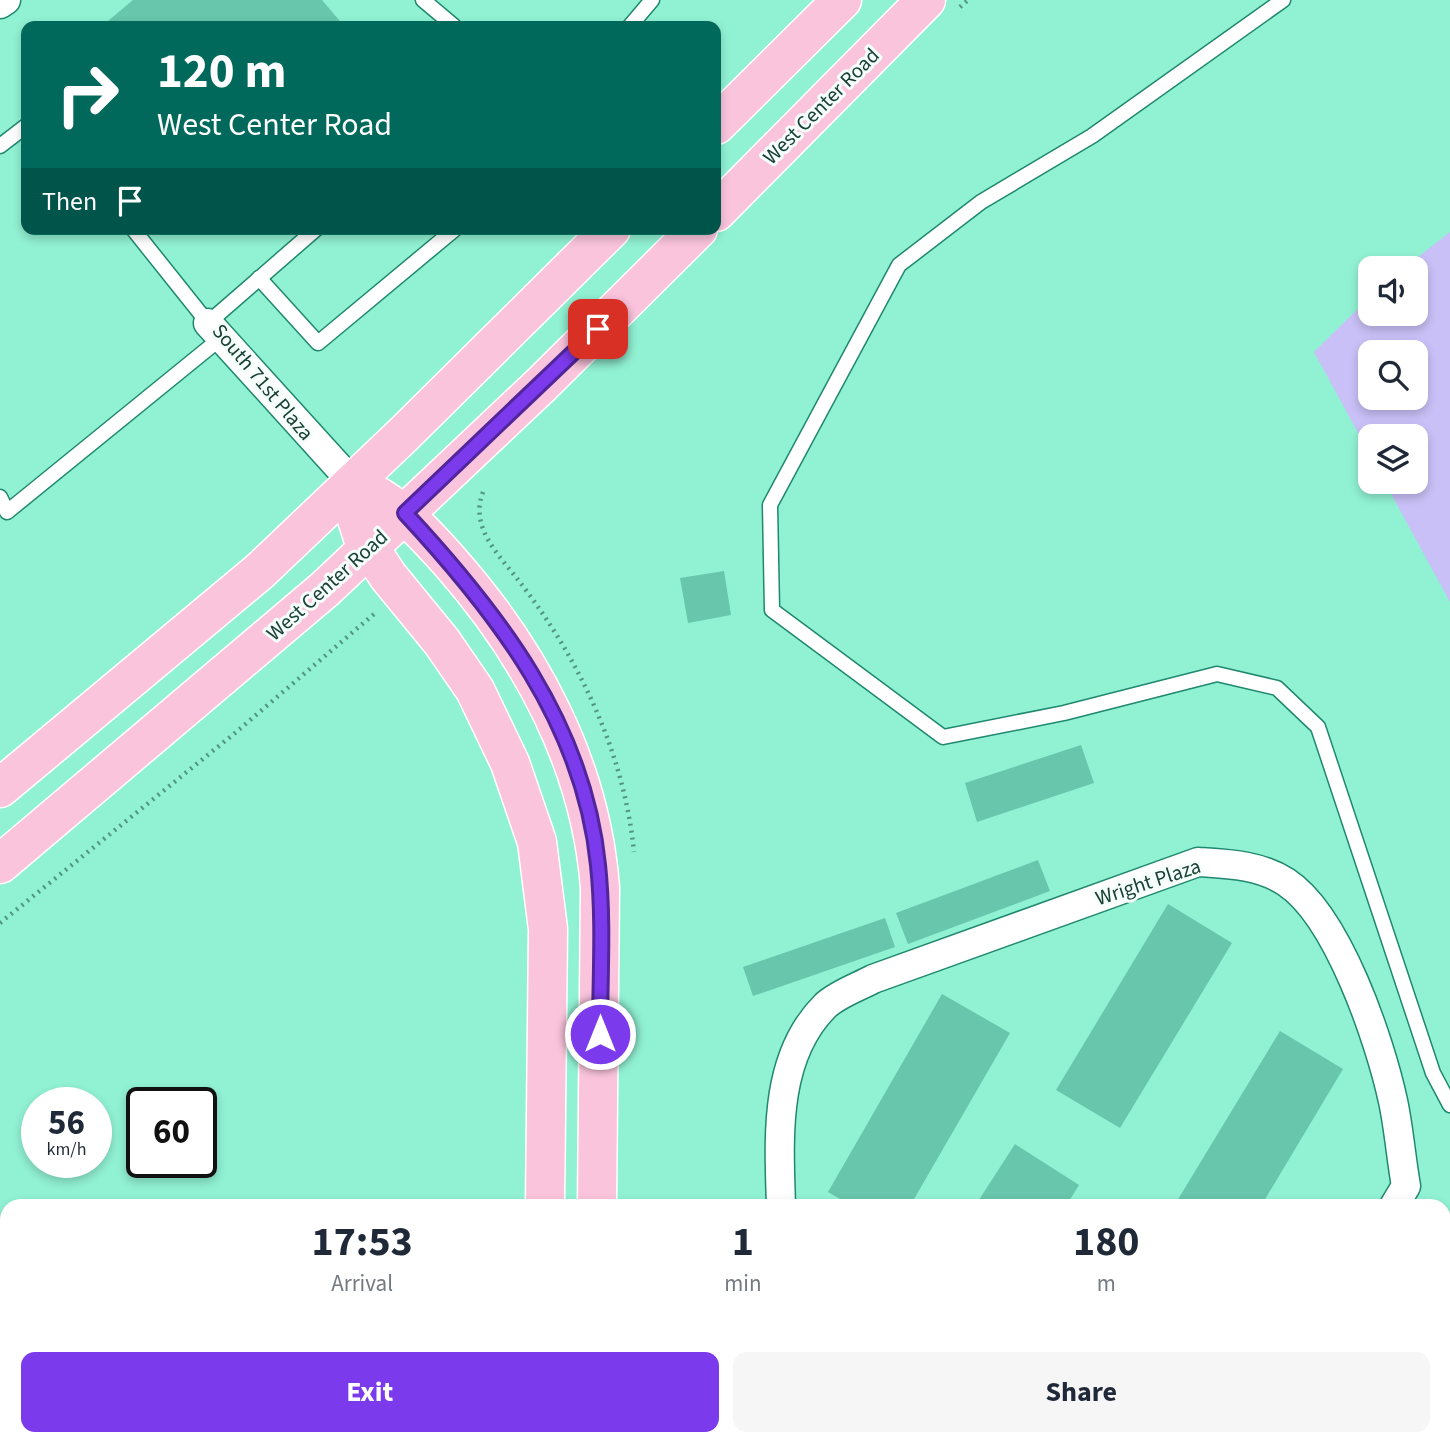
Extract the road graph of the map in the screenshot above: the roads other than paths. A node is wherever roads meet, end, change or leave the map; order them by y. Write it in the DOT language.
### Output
graph roads {
  1 [pos="6,0"];
  2 [pos="424,0"];
  3 [pos="652,0"];
  4 [pos="842,0"];
  5 [pos="926,0"];
  6 [pos="1283,0"];
  7 [pos="0,4"];
  8 [pos="448,21"];
  9 [pos="634,21"];
  10 [pos="721,120"];
  11 [pos="21,129"];
  12 [pos="0,146"];
  13 [pos="721,207"];
  14 [pos="138,235"];
  15 [pos="309,235"];
  16 [pos="447,235"];
  17 [pos="605,235"];
  18 [pos="692,235"];
  19 [pos="260,278"];
  20 [pos="214,331"];
  21 [pos="353,483"];
  22 [pos="0,497"];
  23 [pos="405,513"];
  24 [pos="369,549"];
  25 [pos="0,788"];
  26 [pos="0,864"];
  27 [pos="1450,1105"];
  28 [pos="545,1199"];
  29 [pos="597,1199"];
  30 [pos="781,1199"];
  31 [pos="1398,1199"];
  1 -- 7 [label="street"];
  2 -- 8 [label="lane"];
  3 -- 9 [label="lane"];
  4 -- 10 [label="main road"];
  5 -- 13 [label="main road, West Center Road"];
  6 -- 27 [label="lane"];
  11 -- 12 [label="lane"];
  14 -- 20 [label="lane"];
  15 -- 19 [label="lane, South 71st Plaza"];
  16 -- 19 [label="lane"];
  17 -- 21 [label="main road"];
  18 -- 23 [label="main road, West Center Road"];
  19 -- 20 [label="lane, South 71st Plaza"];
  20 -- 21 [label="street, South 71st Plaza"];
  20 -- 22 [label="lane"];
  21 -- 23 [label="main road"];
  21 -- 24 [label="main road"];
  21 -- 25 [label="main road"];
  23 -- 24 [label="main road, West Center Road"];
  23 -- 29 [label="main road"];
  24 -- 26 [label="main road, West Center Road"];
  24 -- 28 [label="main road"];
  30 -- 31 [label="street, Wright Plaza"];
}
